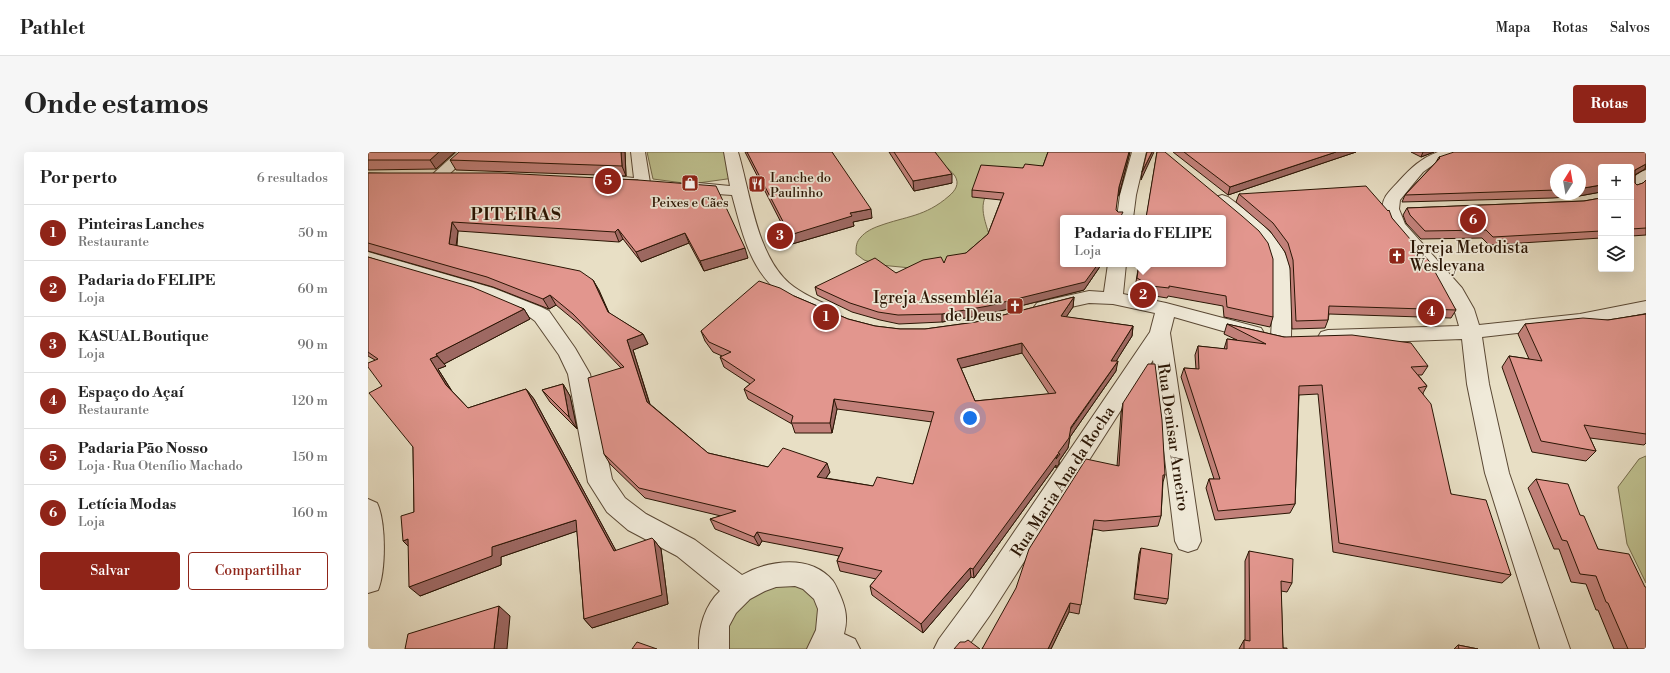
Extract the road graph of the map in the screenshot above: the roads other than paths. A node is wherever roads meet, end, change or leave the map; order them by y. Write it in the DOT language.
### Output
graph roads {
  1 [pos="466,152"];
  2 [pos="638,152"];
  3 [pos="731,152"];
  4 [pos="1139,152"];
  5 [pos="1452,152"];
  6 [pos="463,175"];
  7 [pos="599,180"];
  8 [pos="657,184"];
  9 [pos="1208,189"];
  10 [pos="739,190"];
  11 [pos="1125,215"];
  12 [pos="368,257"];
  13 [pos="1117,267"];
  14 [pos="1113,298"];
  15 [pos="1646,308"];
  16 [pos="1166,309"];
  17 [pos="1026,312"];
  18 [pos="846,319"];
  19 [pos="1471,332"];
  20 [pos="1160,333"];
  21 [pos="1296,337"];
  22 [pos="368,510"];
  23 [pos="1188,541"];
  24 [pos="368,582"];
  25 [pos="740,590"];
  26 [pos="832,646"];
  27 [pos="714,649"];
  28 [pos="949,649"];
  29 [pos="1555,649"];
  1 -- 6 [label="street"];
  2 -- 8 [label="street"];
  3 -- 10 [label="street"];
  4 -- 11 [label="street"];
  5 -- 19 [label="street"];
  7 -- 8 [label="street"];
  8 -- 10 [label="street"];
  9 -- 21 [label="street"];
  10 -- 18 [label="street"];
  12 -- 25 [label="street"];
  13 -- 14 [label="street"];
  14 -- 16 [label="street"];
  14 -- 17 [label="street"];
  15 -- 19 [label="street"];
  16 -- 20 [label="street, Rua Maria Ana da Rocha"];
  16 -- 21 [label="street"];
  19 -- 21 [label="street"];
  19 -- 29 [label="street"];
  20 -- 23 [label="street, Rua Denisar Arneiro"];
  20 -- 28 [label="street, Rua Maria Ana da Rocha"];
  22 -- 24 [label="street"];
  25 -- 26 [label="street"];
  25 -- 27 [label="street"];
}
